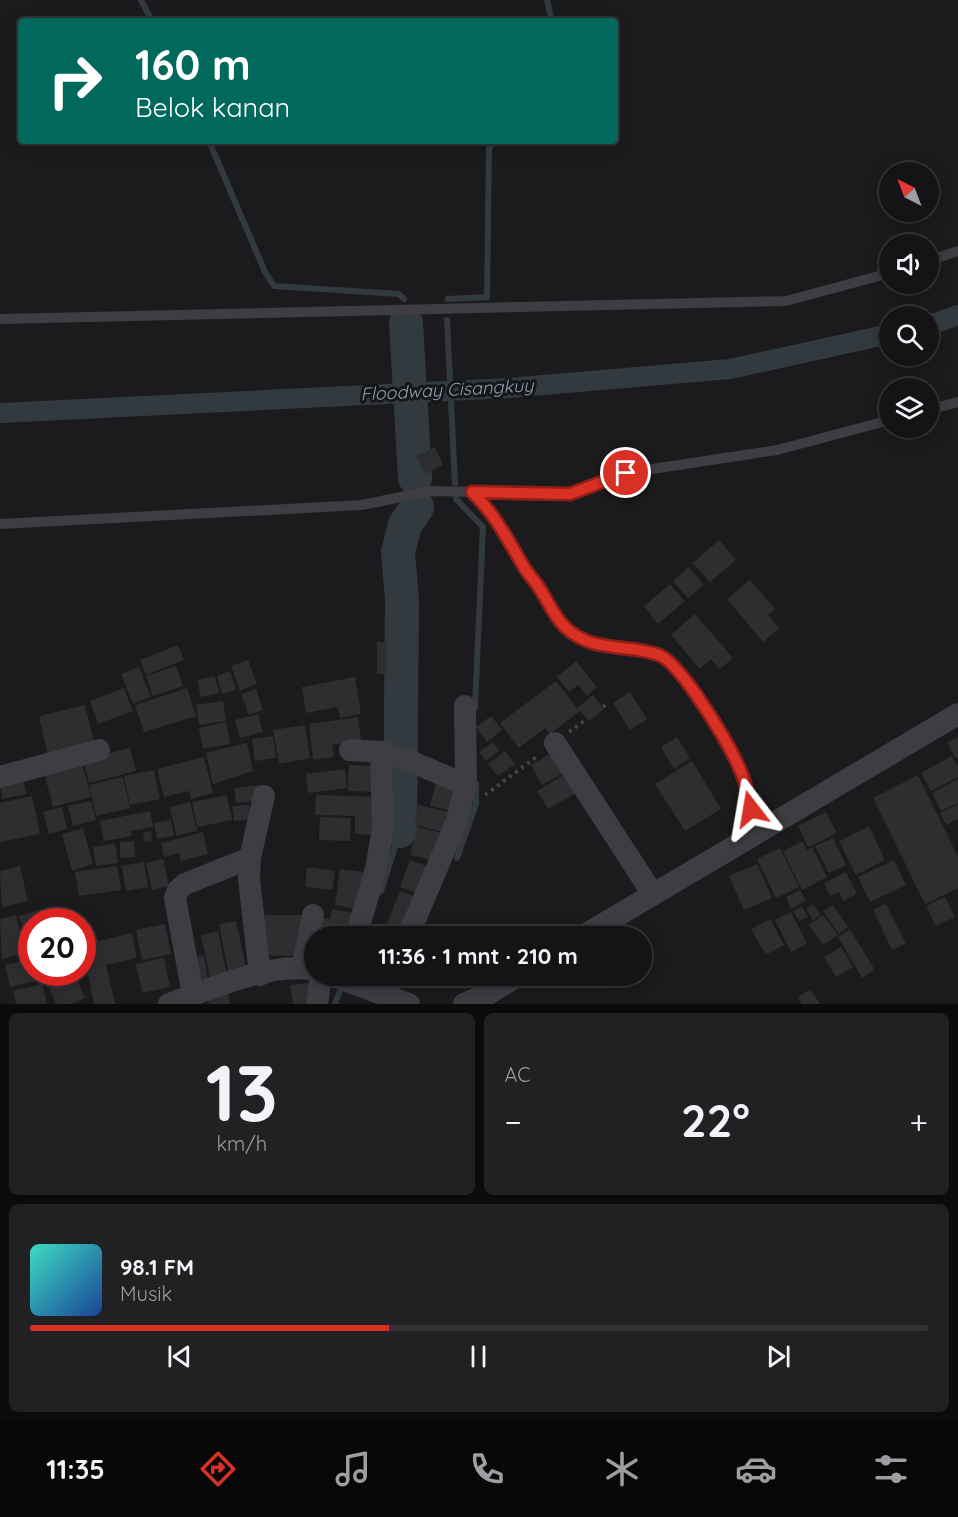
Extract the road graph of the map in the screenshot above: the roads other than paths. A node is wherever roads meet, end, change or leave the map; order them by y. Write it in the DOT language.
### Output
graph roads {
  1 [pos="958,251"];
  2 [pos="939,257"];
  3 [pos="879,276"];
  4 [pos="0,319"];
  5 [pos="958,402"];
  6 [pos="939,407"];
  7 [pos="879,423"];
  8 [pos="472,492"];
  9 [pos="0,524"];
  10 [pos="465,706"];
  11 [pos="958,714"];
  12 [pos="555,743"];
  13 [pos="99,750"];
  14 [pos="350,750"];
  15 [pos="394,756"];
  16 [pos="0,777"];
  17 [pos="472,792"];
  18 [pos="264,796"];
  19 [pos="756,831"];
  20 [pos="250,858"];
  21 [pos="652,893"];
  22 [pos="313,915"];
  23 [pos="311,926"];
  24 [pos="359,926"];
  25 [pos="412,926"];
  26 [pos="599,926"];
  27 [pos="260,975"];
  28 [pos="304,976"];
  29 [pos="327,986"];
  30 [pos="365,986"];
  31 [pos="501,986"];
  32 [pos="193,995"];
  33 [pos="395,995"];
  34 [pos="169,1004"];
  35 [pos="318,1004"];
  36 [pos="464,1004"];
  1 -- 2 [label="lane"];
  3 -- 4 [label="lane"];
  5 -- 6 [label="lane"];
  7 -- 8 [label="lane"];
  8 -- 9 [label="lane"];
  8 -- 19 [label="lane"];
  10 -- 17 [label="street"];
  11 -- 19 [label="street"];
  12 -- 21 [label="street"];
  13 -- 16 [label="street"];
  14 -- 15 [label="street"];
  15 -- 17 [label="street"];
  15 -- 24 [label="street"];
  17 -- 25 [label="street"];
  18 -- 20 [label="street"];
  19 -- 21 [label="street"];
  20 -- 27 [label="street"];
  20 -- 32 [label="street"];
  21 -- 26 [label="street"];
  22 -- 23 [label="street"];
  27 -- 28 [label="street"];
  27 -- 32 [label="street"];
  29 -- 35 [label="street"];
  30 -- 33 [label="street"];
  31 -- 36 [label="street"];
  32 -- 34 [label="street"];
}
